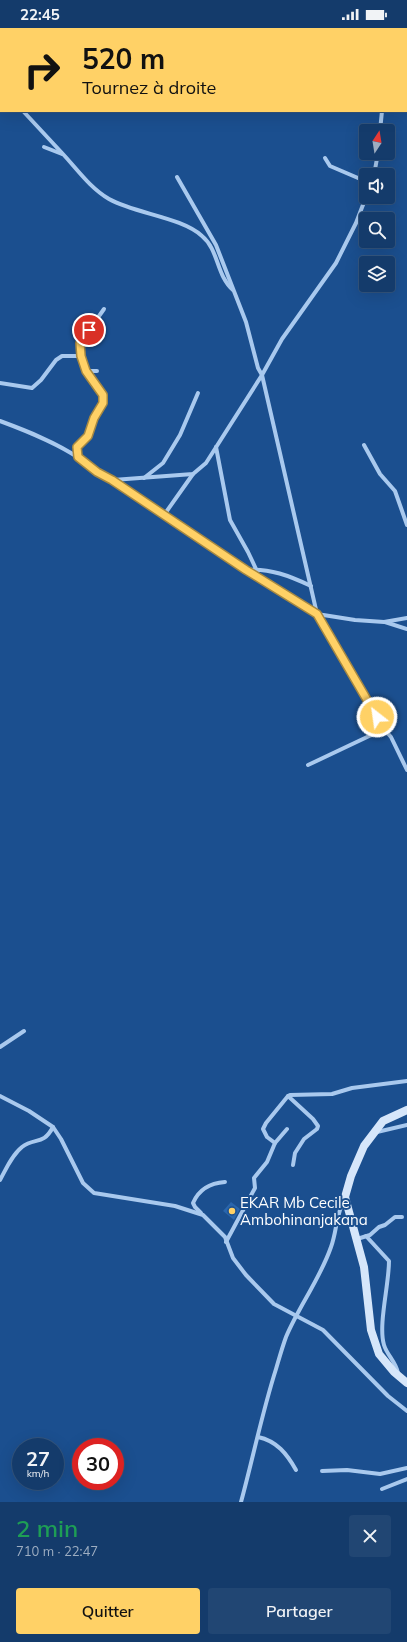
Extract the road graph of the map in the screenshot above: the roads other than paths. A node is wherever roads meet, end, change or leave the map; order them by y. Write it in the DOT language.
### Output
graph roads {
  1 [pos="23,112"];
  2 [pos="382,112"];
  3 [pos="381,124"];
  4 [pos="44,148"];
  5 [pos="63,154"];
  6 [pos="325,158"];
  7 [pos="177,177"];
  8 [pos="359,178"];
  9 [pos="363,204"];
  10 [pos="234,290"];
  11 [pos="104,309"];
  12 [pos="81,356"];
  13 [pos="86,371"];
  14 [pos="97,371"];
  15 [pos="262,375"];
  16 [pos="0,383"];
  17 [pos="198,393"];
  18 [pos="0,421"];
  19 [pos="364,445"];
  20 [pos="216,448"];
  21 [pos="78,457"];
  22 [pos="193,474"];
  23 [pos="144,478"];
  24 [pos="112,480"];
  25 [pos="164,515"];
  26 [pos="407,525"];
  27 [pos="256,569"];
  28 [pos="246,570"];
  29 [pos="311,586"];
  30 [pos="317,614"];
  31 [pos="407,618"];
  32 [pos="384,622"];
  33 [pos="407,629"];
  34 [pos="384,729"];
  35 [pos="308,765"];
  36 [pos="407,770"];
  37 [pos="24,1031"];
  38 [pos="0,1047"];
  39 [pos="407,1082"];
  40 [pos="0,1096"];
  41 [pos="288,1096"];
  42 [pos="407,1110"];
  43 [pos="407,1125"];
  44 [pos="53,1127"];
  45 [pos="286,1129"];
  46 [pos="375,1132"];
  47 [pos="275,1143"];
  48 [pos="293,1165"];
  49 [pos="0,1180"];
  50 [pos="225,1182"];
  51 [pos="345,1197"];
  52 [pos="203,1215"];
  53 [pos="402,1217"];
  54 [pos="366,1236"];
  55 [pos="357,1239"];
  56 [pos="226,1242"];
  57 [pos="296,1315"];
  58 [pos="398,1375"];
  59 [pos="407,1383"];
  60 [pos="407,1411"];
  61 [pos="258,1437"];
  62 [pos="407,1468"];
  63 [pos="296,1470"];
  64 [pos="322,1471"];
  65 [pos="407,1479"];
  66 [pos="382,1489"];
  67 [pos="241,1502"];
  1 -- 5 [label="street"];
  2 -- 3 [label="street"];
  4 -- 5 [label="street"];
  5 -- 10 [label="street"];
  6 -- 8 [label="street"];
  7 -- 10 [label="street"];
  9 -- 15 [label="street"];
  10 -- 15 [label="street"];
  11 -- 12 [label="street"];
  12 -- 13 [label="street"];
  12 -- 16 [label="street"];
  13 -- 14 [label="street"];
  13 -- 21 [label="street"];
  15 -- 20 [label="street"];
  15 -- 29 [label="street"];
  17 -- 23 [label="street"];
  18 -- 21 [label="street"];
  19 -- 26 [label="street"];
  20 -- 22 [label="street"];
  20 -- 27 [label="street"];
  21 -- 24 [label="street"];
  22 -- 23 [label="street"];
  22 -- 25 [label="street"];
  23 -- 24 [label="street"];
  24 -- 25 [label="street"];
  25 -- 28 [label="street"];
  27 -- 28 [label="street"];
  27 -- 29 [label="street"];
  28 -- 30 [label="street"];
  29 -- 30 [label="street"];
  30 -- 32 [label="street"];
  30 -- 34 [label="street"];
  31 -- 32 [label="street"];
  32 -- 33 [label="street"];
  34 -- 35 [label="street"];
  34 -- 36 [label="street"];
  37 -- 38 [label="street"];
  39 -- 41 [label="street"];
  40 -- 44 [label="street"];
  41 -- 47 [label="street"];
  41 -- 48 [label="street"];
  42 -- 46 [label="street"];
  43 -- 46 [label="street"];
  44 -- 49 [label="street"];
  44 -- 52 [label="street"];
  45 -- 47 [label="street"];
  46 -- 51 [label="street"];
  47 -- 56 [label="street"];
  50 -- 52 [label="street"];
  51 -- 55 [label="street"];
  51 -- 57 [label="street"];
  52 -- 56 [label="street"];
  53 -- 54 [label="street"];
  54 -- 55 [label="street"];
  54 -- 58 [label="street"];
  55 -- 58 [label="street"];
  56 -- 57 [label="street"];
  57 -- 60 [label="street"];
  57 -- 61 [label="street"];
  58 -- 59 [label="street"];
  61 -- 63 [label="street"];
  61 -- 67 [label="street"];
  62 -- 64 [label="street"];
  65 -- 66 [label="street"];
}
